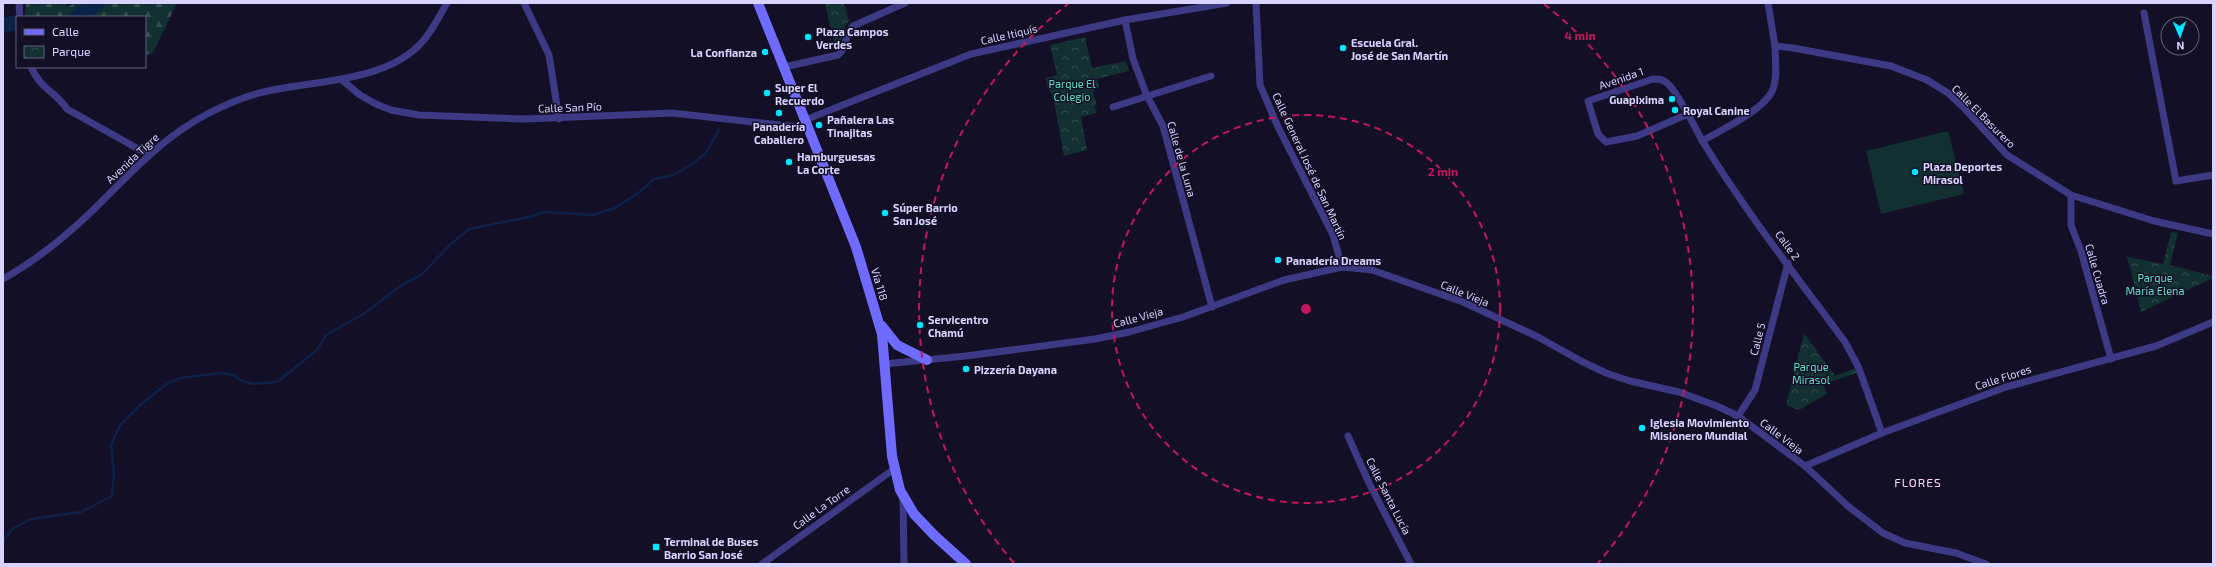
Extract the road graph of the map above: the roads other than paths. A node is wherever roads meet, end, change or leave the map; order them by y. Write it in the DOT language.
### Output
graph roads {
  1 [pos="19,3"];
  2 [pos="447,3"];
  3 [pos="524,3"];
  4 [pos="758,3"];
  5 [pos="905,3"];
  6 [pos="1227,3"];
  7 [pos="1256,3"];
  8 [pos="1768,3"];
  9 [pos="2144,13"];
  10 [pos="20,14"];
  11 [pos="1125,20"];
  12 [pos="1775,46"];
  13 [pos="784,67"];
  14 [pos="31,68"];
  15 [pos="1211,76"];
  16 [pos="1661,79"];
  17 [pos="342,80"];
  18 [pos="1147,96"];
  19 [pos="1113,107"];
  20 [pos="1688,114"];
  21 [pos="559,119"];
  22 [pos="807,124"];
  23 [pos="1702,141"];
  24 [pos="149,155"];
  25 [pos="2213,175"];
  26 [pos="2071,195"];
  27 [pos="2213,234"];
  28 [pos="1788,264"];
  29 [pos="1342,267"];
  30 [pos="3,279"];
  31 [pos="1212,306"];
  32 [pos="879,321"];
  33 [pos="2213,322"];
  34 [pos="2111,359"];
  35 [pos="927,360"];
  36 [pos="884,364"];
  37 [pos="1738,416"];
  38 [pos="1882,433"];
  39 [pos="1348,436"];
  40 [pos="1805,466"];
  41 [pos="894,469"];
  42 [pos="903,497"];
  43 [pos="762,564"];
  44 [pos="904,564"];
  45 [pos="966,564"];
  46 [pos="1412,564"];
  47 [pos="1986,564"];
  1 -- 10 [label="street"];
  2 -- 17 [label="street, Avenida Tigre"];
  3 -- 21 [label="street"];
  4 -- 13 [label="main road, Vía 118"];
  5 -- 13 [label="street"];
  6 -- 11 [label="street, Calle Itiquís"];
  7 -- 29 [label="street, Calle General José de San Martín"];
  8 -- 12 [label="street"];
  9 -- 25 [label="street"];
  11 -- 18 [label="street, Calle de la Luna"];
  11 -- 22 [label="street, Calle Itiquís"];
  12 -- 23 [label="street"];
  12 -- 26 [label="street, Calle El Basurero"];
  13 -- 22 [label="main road, Vía 118"];
  14 -- 24 [label="street"];
  15 -- 18 [label="street"];
  16 -- 20 [label="street, Calle 2"];
  16 -- 20 [label="street, Avenida 1"];
  17 -- 21 [label="street, Calle San Pío"];
  17 -- 24 [label="street, Avenida Tigre"];
  18 -- 19 [label="street"];
  18 -- 31 [label="street, Calle de la Luna"];
  20 -- 23 [label="street, Calle 2"];
  21 -- 22 [label="street, Calle San Pío"];
  22 -- 32 [label="main road, Vía 118"];
  23 -- 28 [label="street, Calle 2"];
  24 -- 30 [label="street, Avenida Tigre"];
  26 -- 27 [label="street, Calle El Basurero"];
  26 -- 34 [label="street, Calle Cuadra"];
  28 -- 37 [label="street, Calle 5"];
  28 -- 38 [label="street, Calle 2"];
  29 -- 31 [label="street, Calle Vieja"];
  29 -- 37 [label="street, Calle Vieja"];
  31 -- 35 [label="street, Calle Vieja"];
  32 -- 35 [label="main road"];
  32 -- 36 [label="main road, Vía 118"];
  33 -- 34 [label="street, Calle Flores"];
  34 -- 38 [label="street, Calle Flores"];
  35 -- 36 [label="street, Calle Vieja"];
  36 -- 41 [label="main road, Vía 118"];
  37 -- 40 [label="street, Calle Vieja"];
  38 -- 40 [label="street, Calle Flores"];
  39 -- 46 [label="street, Calle Santa Lucía"];
  40 -- 47 [label="street, Calle Vieja"];
  41 -- 42 [label="main road, Vía 118"];
  41 -- 43 [label="street, Calle La Torre"];
  42 -- 44 [label="street"];
  42 -- 45 [label="main road, Vía 118"];
}
